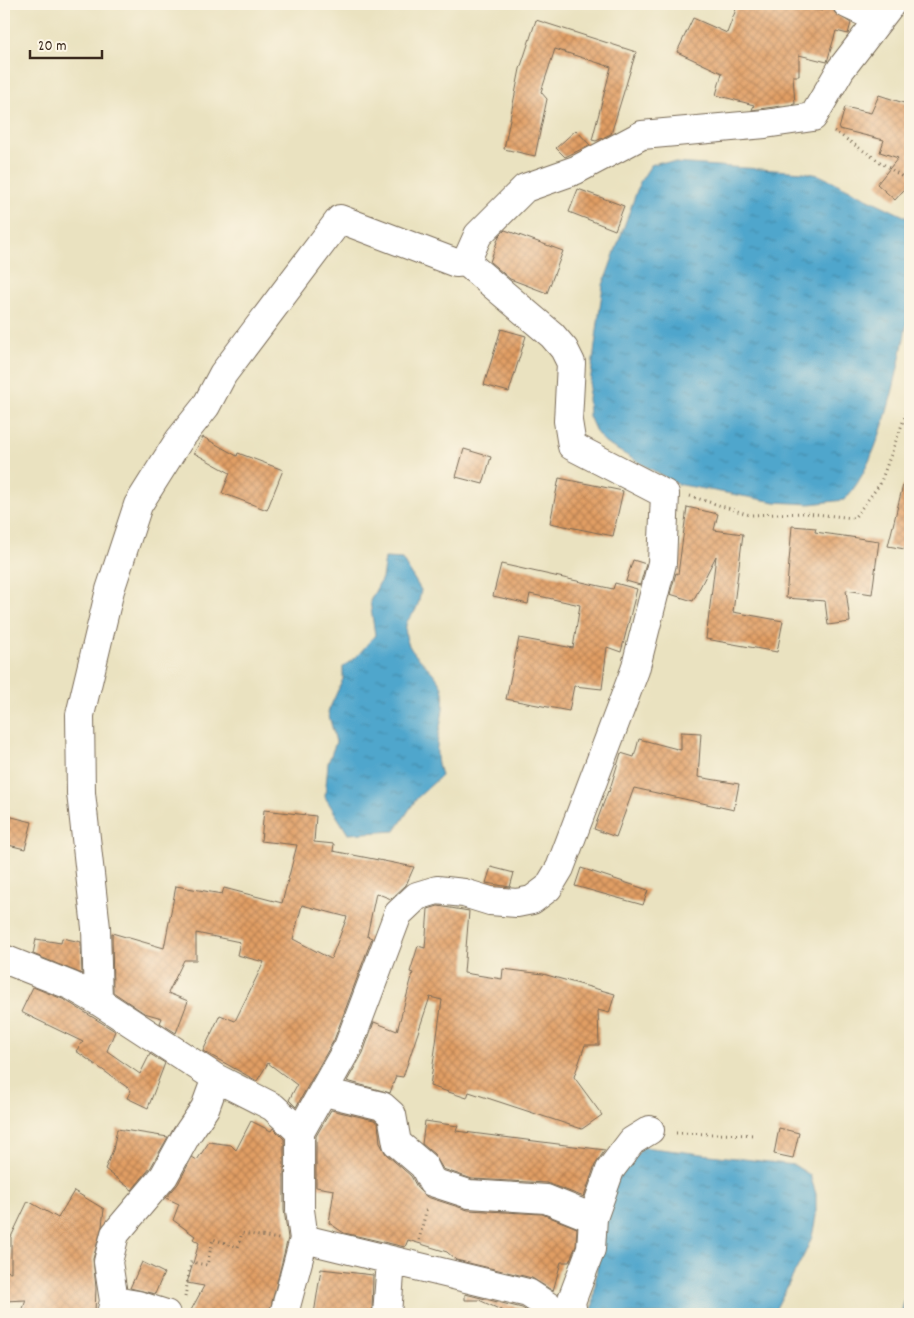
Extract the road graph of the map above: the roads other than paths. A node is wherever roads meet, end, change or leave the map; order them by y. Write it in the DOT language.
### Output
graph roads {
  1 [pos="847,4"];
  2 [pos="885,11"];
  3 [pos="466,262"];
  4 [pos="4,959"];
  5 [pos="98,1001"];
  6 [pos="216,1078"];
  7 [pos="324,1092"];
  8 [pos="650,1130"];
  9 [pos="300,1132"];
  10 [pos="593,1218"];
  11 [pos="304,1239"];
  12 [pos="402,1263"];
  13 [pos="112,1307"];
  14 [pos="174,1307"];
  15 [pos="284,1314"];
  16 [pos="387,1314"];
  17 [pos="560,1314"];
  18 [pos="573,1314"];
  1 -- 2 [label="street"];
  2 -- 3 [label="street"];
  3 -- 5 [label="street"];
  3 -- 7 [label="street"];
  4 -- 5 [label="street"];
  5 -- 6 [label="street"];
  6 -- 9 [label="street"];
  6 -- 13 [label="street"];
  7 -- 9 [label="street"];
  7 -- 10 [label="street"];
  8 -- 10 [label="street"];
  9 -- 11 [label="street"];
  10 -- 18 [label="street"];
  11 -- 12 [label="street"];
  11 -- 15 [label="street"];
  12 -- 16 [label="street"];
  12 -- 17 [label="street"];
  13 -- 14 [label="street"];
}
